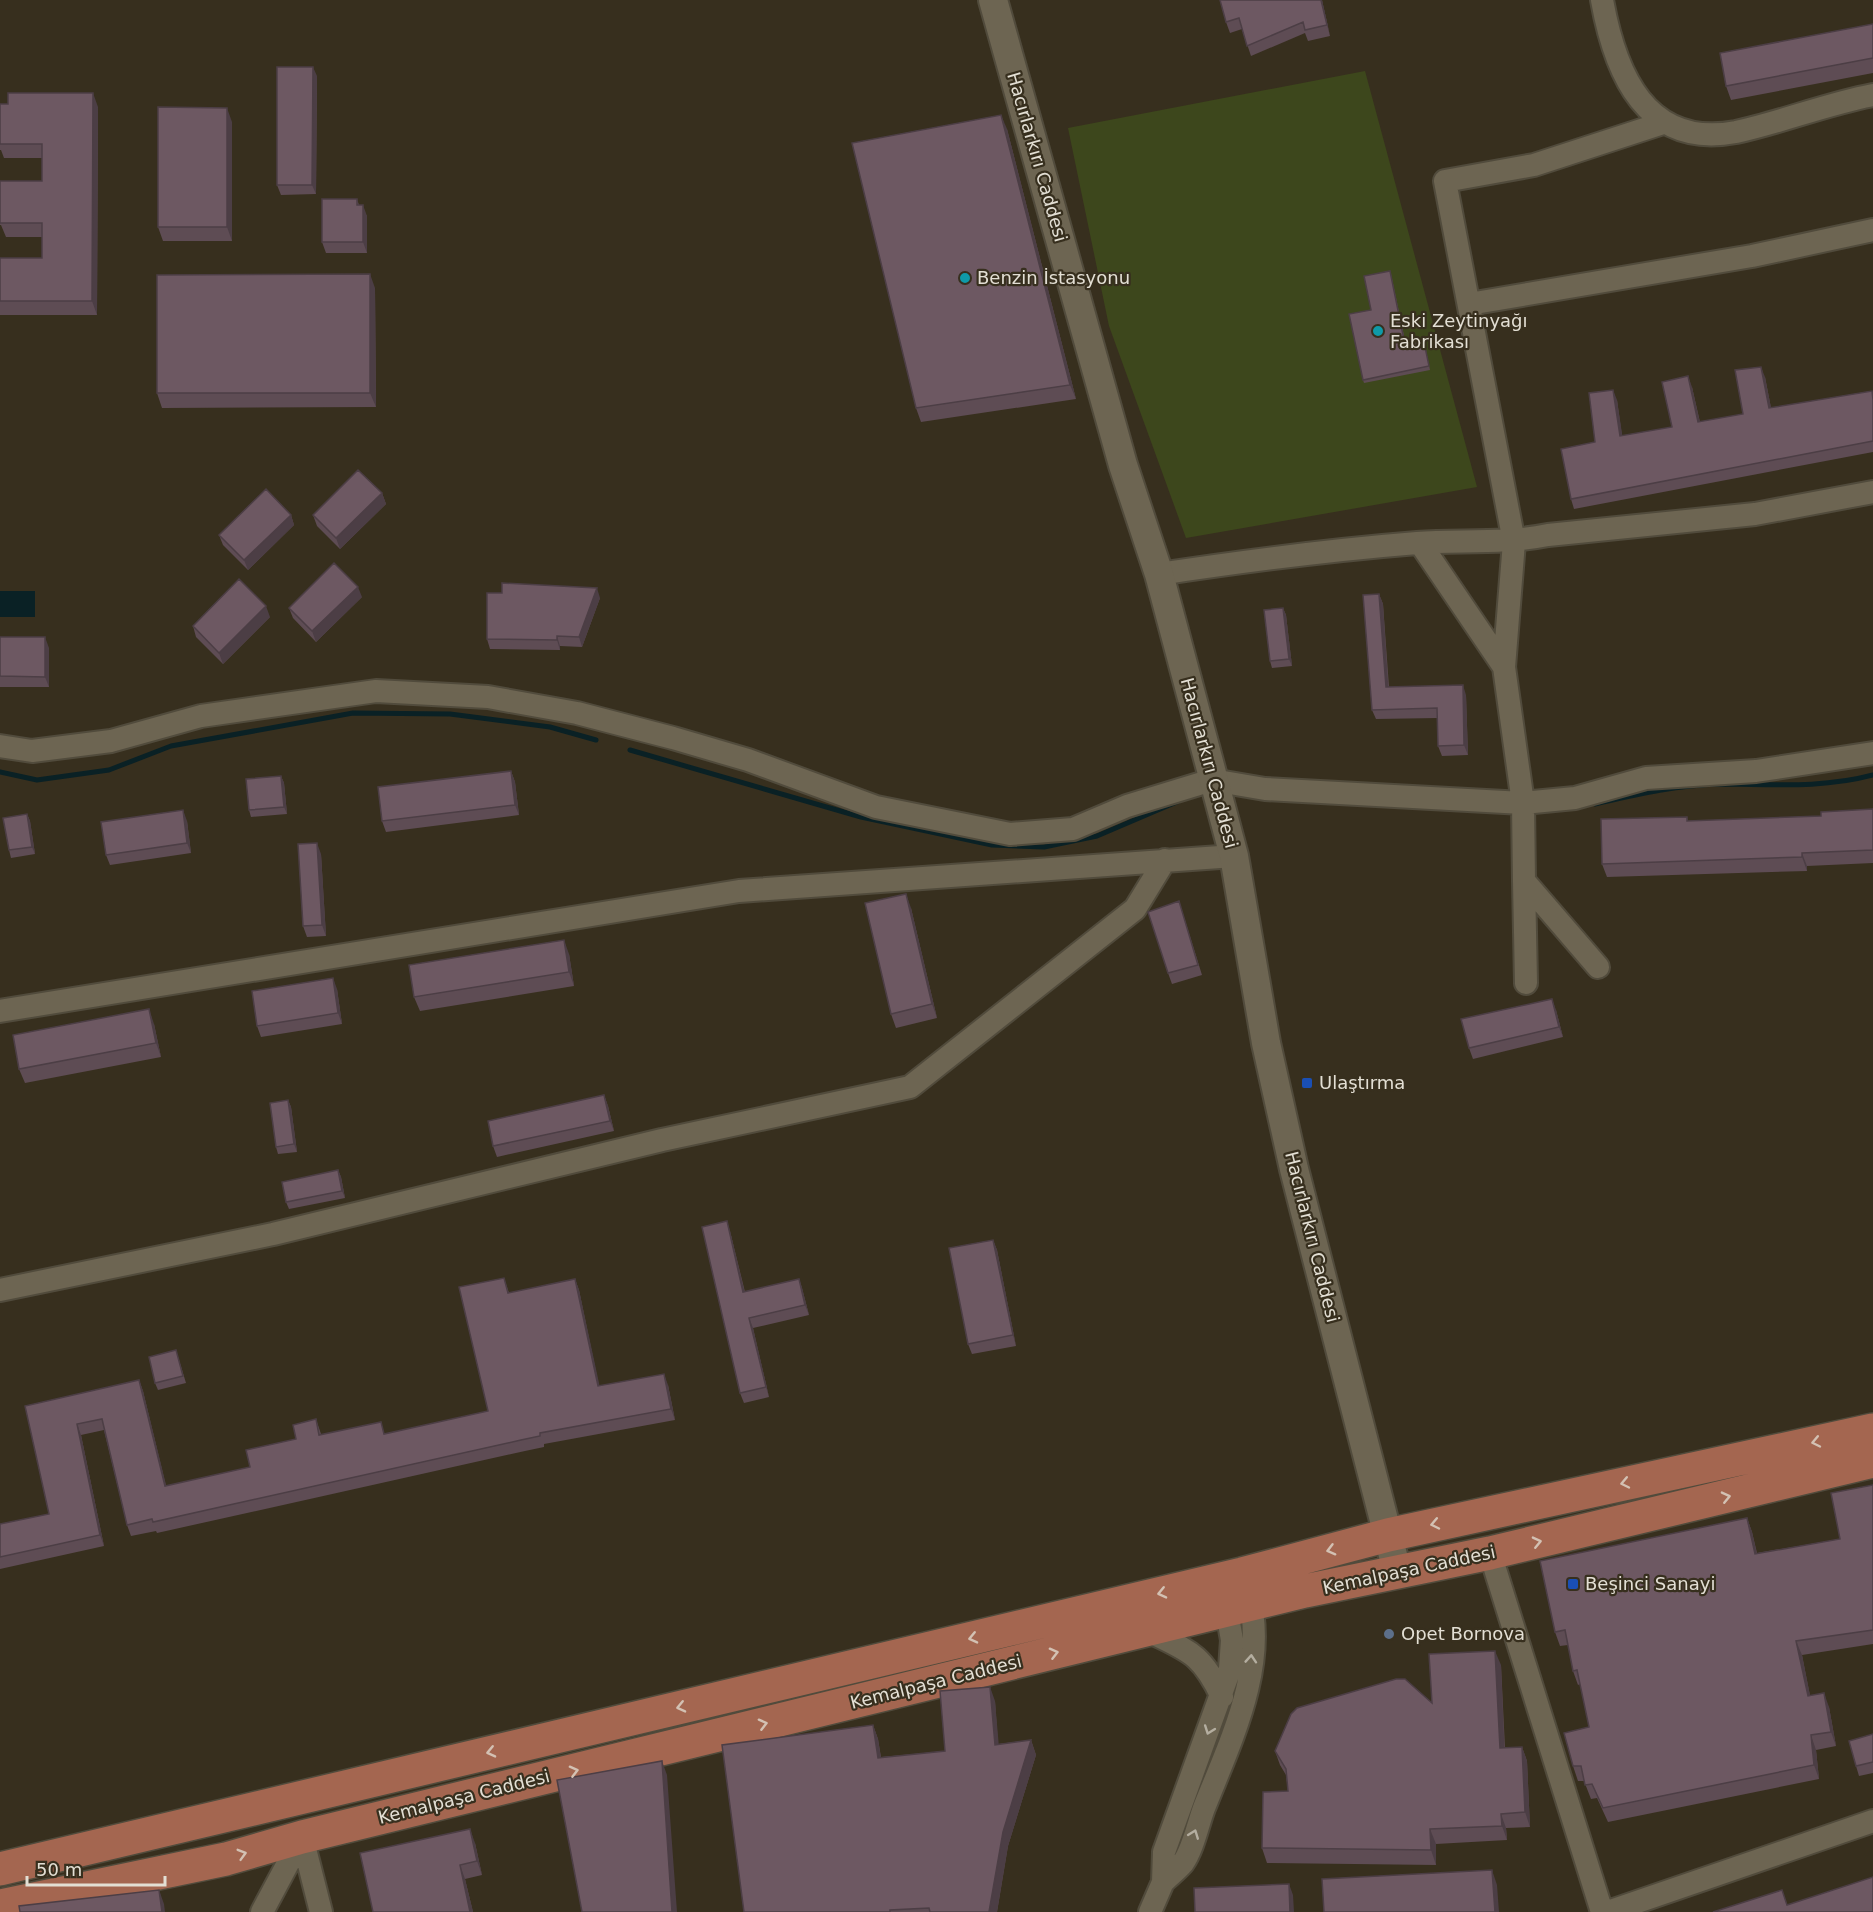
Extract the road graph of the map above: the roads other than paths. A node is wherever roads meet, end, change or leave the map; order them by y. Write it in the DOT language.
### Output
graph roads {
  1 [pos="993,0"];
  2 [pos="1602,0"];
  3 [pos="1873,95"];
  4 [pos="1664,123"];
  5 [pos="1873,230"];
  6 [pos="1469,304"];
  7 [pos="1873,492"];
  8 [pos="1514,542"];
  9 [pos="1420,543"];
  10 [pos="1159,574"];
  11 [pos="1504,667"];
  12 [pos="0,746"];
  13 [pos="1873,753"];
  14 [pos="1212,780"];
  15 [pos="1523,803"];
  16 [pos="1234,856"];
  17 [pos="1165,860"];
  18 [pos="1524,881"];
  19 [pos="1598,967"];
  20 [pos="1526,982"];
  21 [pos="0,1011"];
  22 [pos="0,1290"];
  23 [pos="1873,1430"];
  24 [pos="1873,1461"];
  25 [pos="1388,1534"];
  26 [pos="1490,1553"];
  27 [pos="1397,1571"];
  28 [pos="1231,1577"];
  29 [pos="1239,1609"];
  30 [pos="1146,1630"];
  31 [pos="1222,1696"];
  32 [pos="1873,1821"];
  33 [pos="302,1837"];
  34 [pos="0,1869"];
  35 [pos="1163,1882"];
  36 [pos="0,1906"];
  37 [pos="262,1912"];
  38 [pos="321,1912"];
  39 [pos="1150,1912"];
  40 [pos="1602,1912"];
  41 [pos="1608,1912"];
  1 -- 10 [label="street, Hacırlarkırı Caddesi"];
  2 -- 4 [label="street"];
  3 -- 4 [label="street"];
  4 -- 6 [label="street"];
  5 -- 6 [label="street"];
  6 -- 8 [label="street"];
  7 -- 8 [label="street"];
  8 -- 9 [label="street"];
  8 -- 11 [label="street"];
  9 -- 10 [label="street"];
  9 -- 11 [label="street"];
  10 -- 14 [label="street, Hacırlarkırı Caddesi"];
  11 -- 15 [label="street"];
  12 -- 14 [label="street"];
  13 -- 15 [label="street"];
  14 -- 15 [label="street"];
  14 -- 16 [label="street, Hacırlarkırı Caddesi"];
  15 -- 18 [label="street"];
  16 -- 17 [label="street"];
  16 -- 25 [label="street, Hacırlarkırı Caddesi"];
  17 -- 21 [label="street"];
  17 -- 22 [label="street"];
  18 -- 19 [label="street"];
  18 -- 20 [label="street"];
  23 -- 25 [label="main road, one-way"];
  26 -- 24 [label="main road, Kemalpaşa Caddesi, one-way"];
  25 -- 27 [label="street, Hacırlarkırı Caddesi"];
  25 -- 28 [label="main road, Kemalpaşa Caddesi, one-way"];
  26 -- 27 [label="main road, Kemalpaşa Caddesi"];
  26 -- 40 [label="street"];
  27 -- 29 [label="main road, Kemalpaşa Caddesi"];
  28 -- 29 [label="main road"];
  28 -- 34 [label="main road, Kemalpaşa Caddesi, one-way"];
  29 -- 30 [label="main road, Kemalpaşa Caddesi"];
  29 -- 31 [label="street"];
  35 -- 29 [label="street, one-way"];
  30 -- 31 [label="street"];
  33 -- 30 [label="main road, Kemalpaşa Caddesi, one-way"];
  31 -- 35 [label="street, one-way"];
  32 -- 41 [label="street"];
  36 -- 33 [label="main road, Kemalpaşa Caddesi, one-way"];
  33 -- 37 [label="street"];
  33 -- 38 [label="street"];
  35 -- 39 [label="street"];
}
